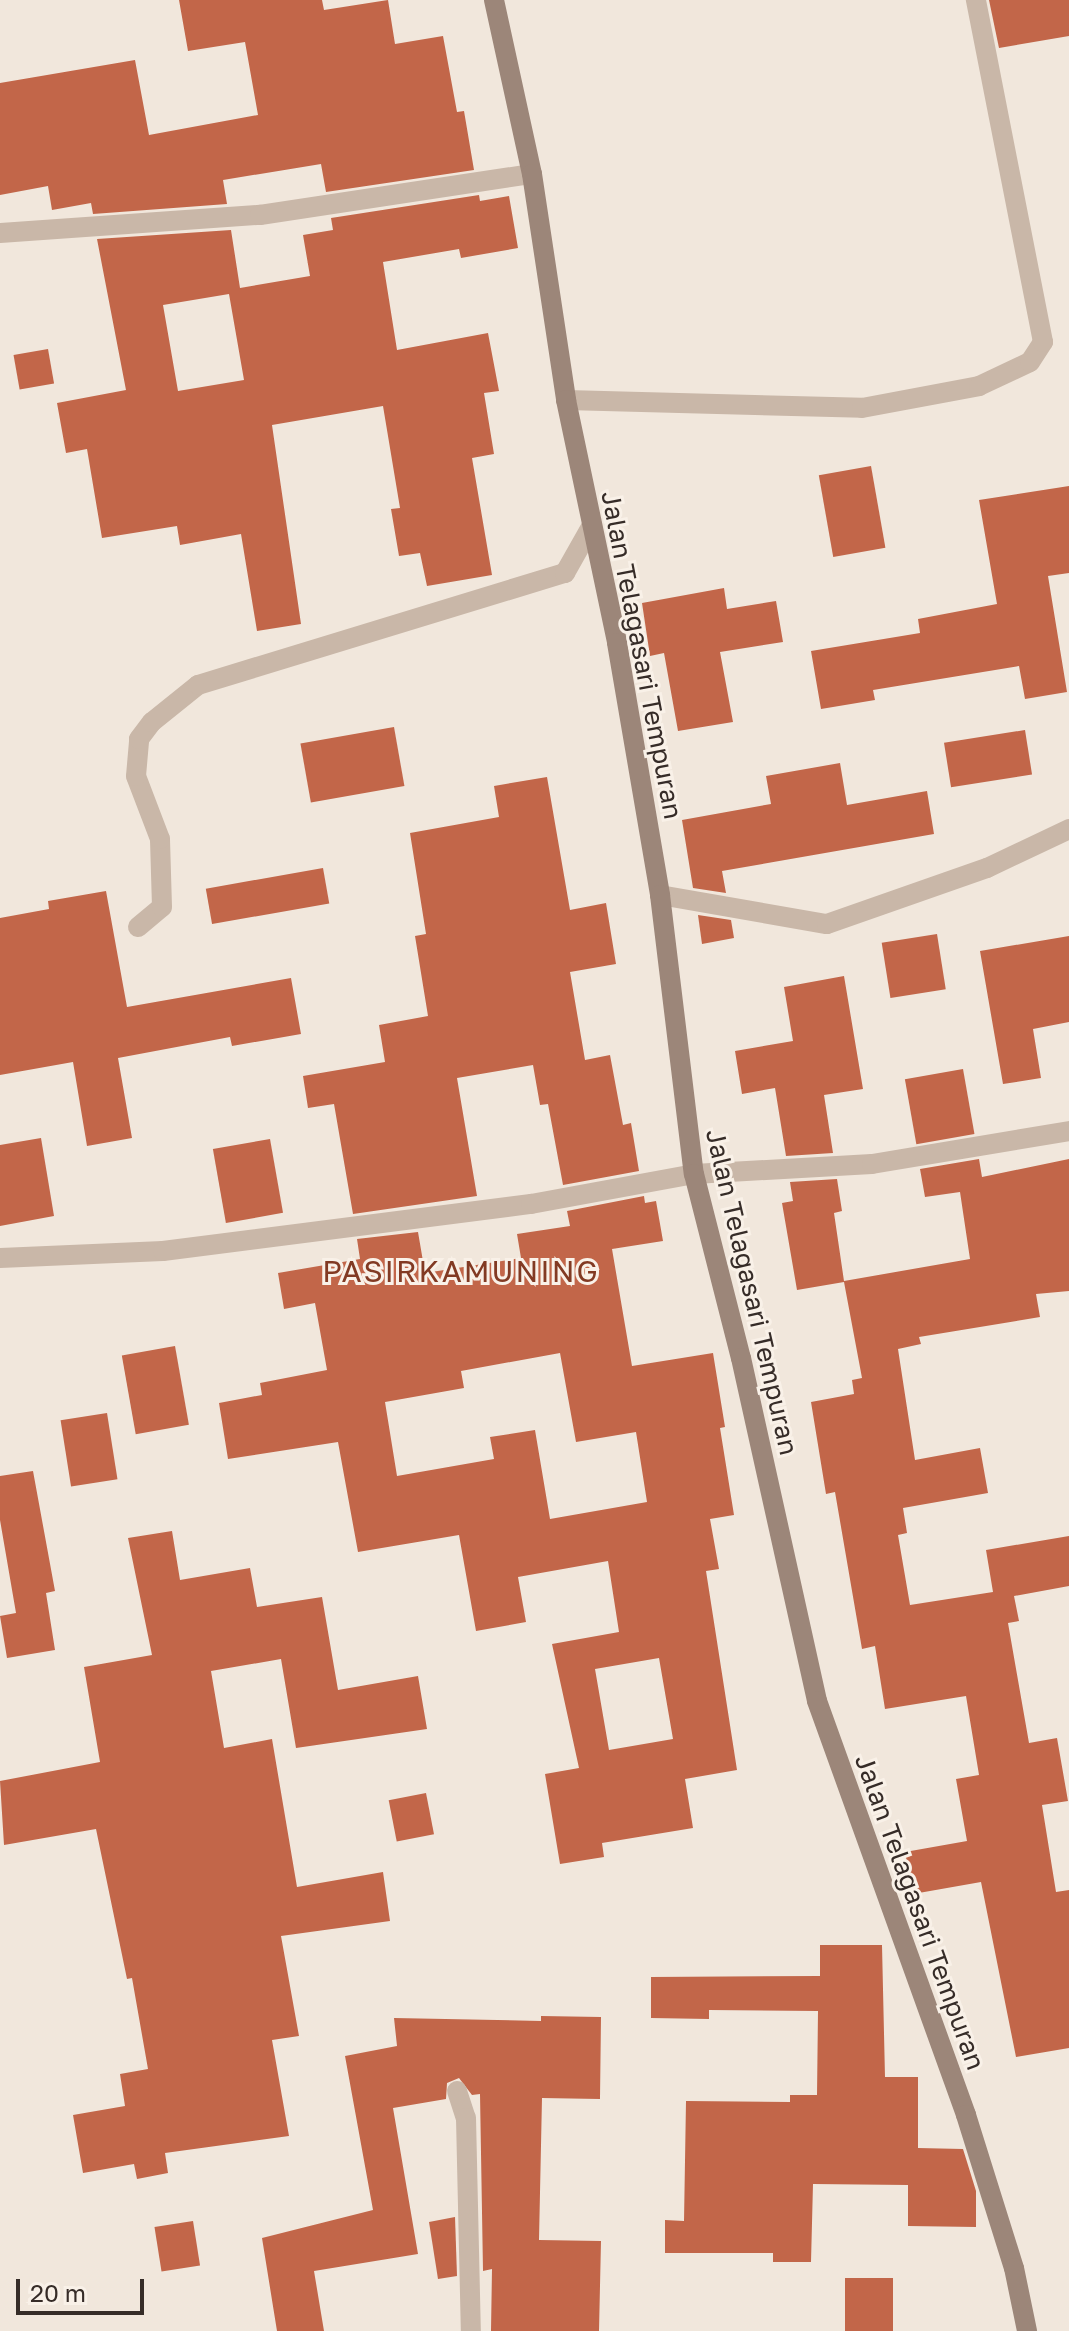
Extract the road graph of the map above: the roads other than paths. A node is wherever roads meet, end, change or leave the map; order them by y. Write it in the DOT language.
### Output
graph roads {
  1 [pos="494,0"];
  2 [pos="976,0"];
  3 [pos="532,174"];
  4 [pos="0,233"];
  5 [pos="566,400"];
  6 [pos="592,525"];
  7 [pos="1069,829"];
  8 [pos="660,895"];
  9 [pos="138,927"];
  10 [pos="1069,1131"];
  11 [pos="694,1174"];
  12 [pos="0,1258"];
  13 [pos="457,2091"];
  14 [pos="471,2331"];
  15 [pos="1027,2331"];
  1 -- 3 [label="street, Jalan Telagasari Tempuran"];
  2 -- 5 [label="street"];
  3 -- 4 [label="street"];
  3 -- 5 [label="street, Jalan Telagasari Tempuran"];
  5 -- 6 [label="street, Jalan Telagasari Tempuran"];
  6 -- 8 [label="street, Jalan Telagasari Tempuran"];
  6 -- 9 [label="street"];
  7 -- 8 [label="street"];
  8 -- 11 [label="street, Jalan Telagasari Tempuran"];
  10 -- 11 [label="street"];
  11 -- 12 [label="street"];
  11 -- 15 [label="street, Jalan Telagasari Tempuran"];
  13 -- 14 [label="street"];
}
